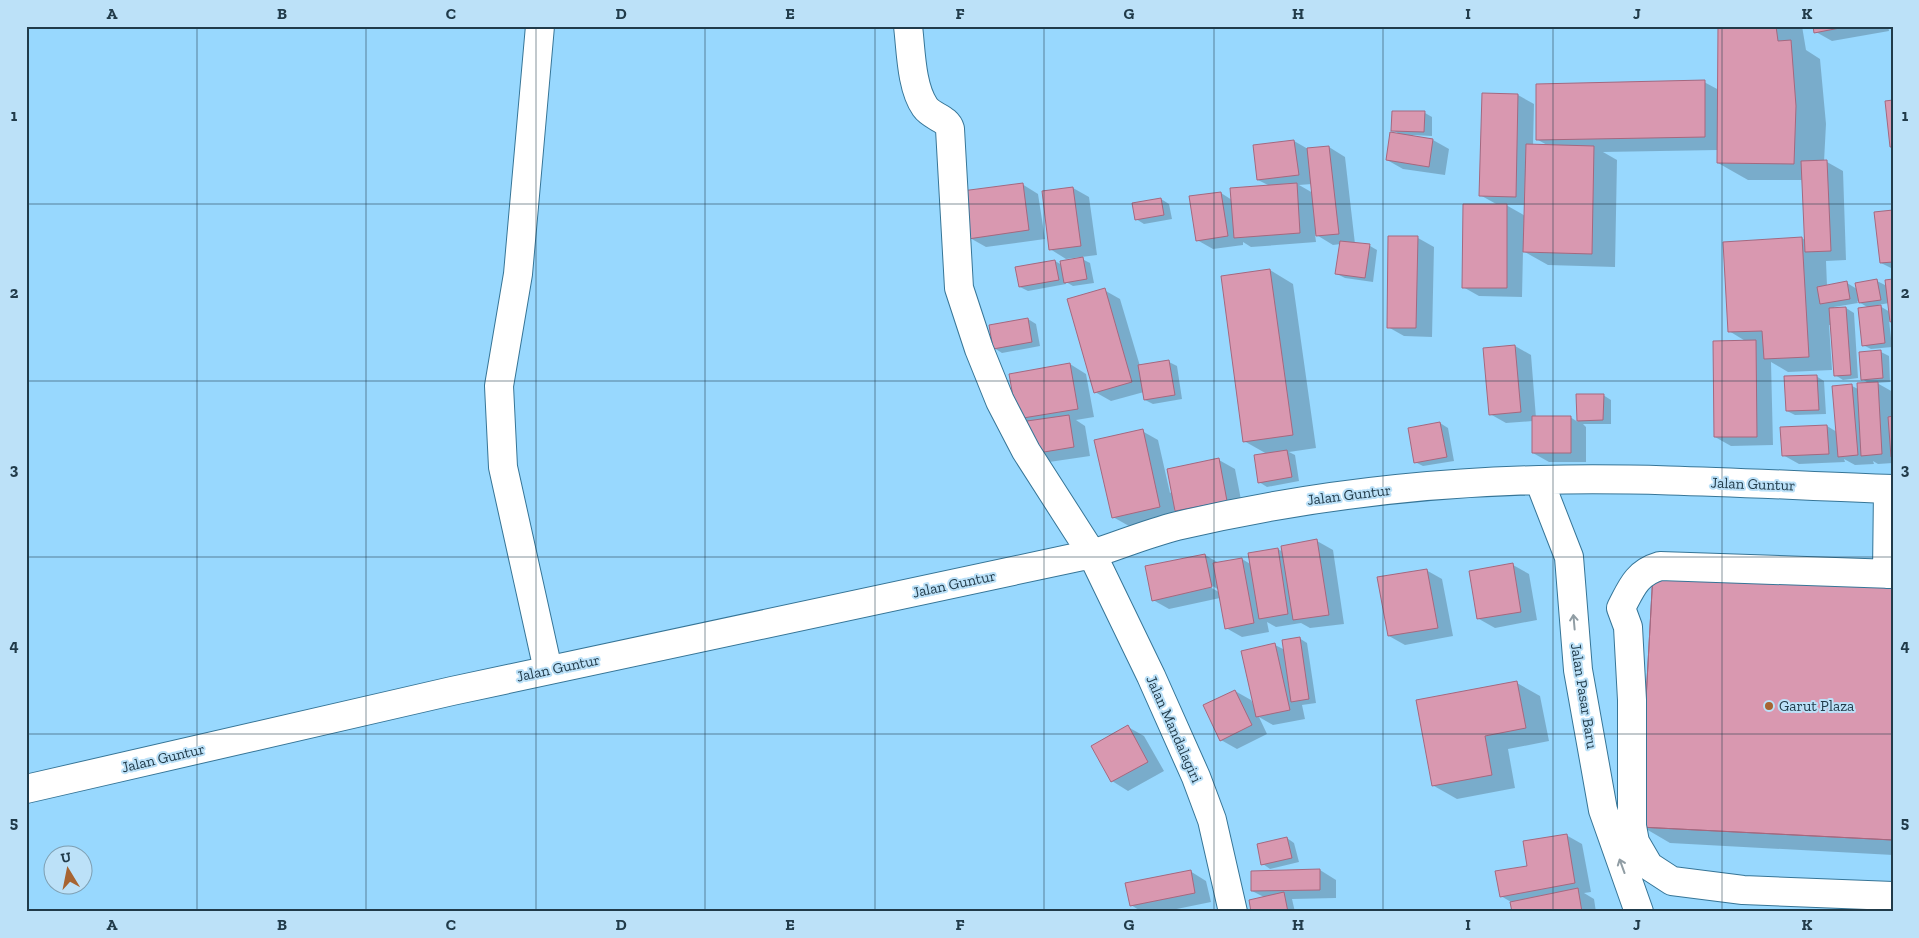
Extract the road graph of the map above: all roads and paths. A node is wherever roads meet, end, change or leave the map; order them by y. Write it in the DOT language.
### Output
graph roads {
  1 [pos="540,26"];
  2 [pos="908,26"];
  3 [pos="1540,480"];
  4 [pos="1890,489"];
  5 [pos="1092,554"];
  6 [pos="1890,574"];
  7 [pos="548,670"];
  8 [pos="26,788"];
  9 [pos="1893,896"];
  10 [pos="1233,912"];
  11 [pos="1639,912"];
  1 -- 7 [label="street"];
  2 -- 5 [label="street, Jalan Mandalagiri"];
  3 -- 4 [label="street, Jalan Guntur"];
  3 -- 5 [label="street, Jalan Guntur"];
  11 -- 3 [label="street, Jalan Pasar Baru, one-way"];
  4 -- 6 [label="street"];
  5 -- 7 [label="street, Jalan Guntur"];
  5 -- 10 [label="street, Jalan Mandalagiri"];
  6 -- 9 [label="street"];
  7 -- 8 [label="street, Jalan Guntur"];
}
